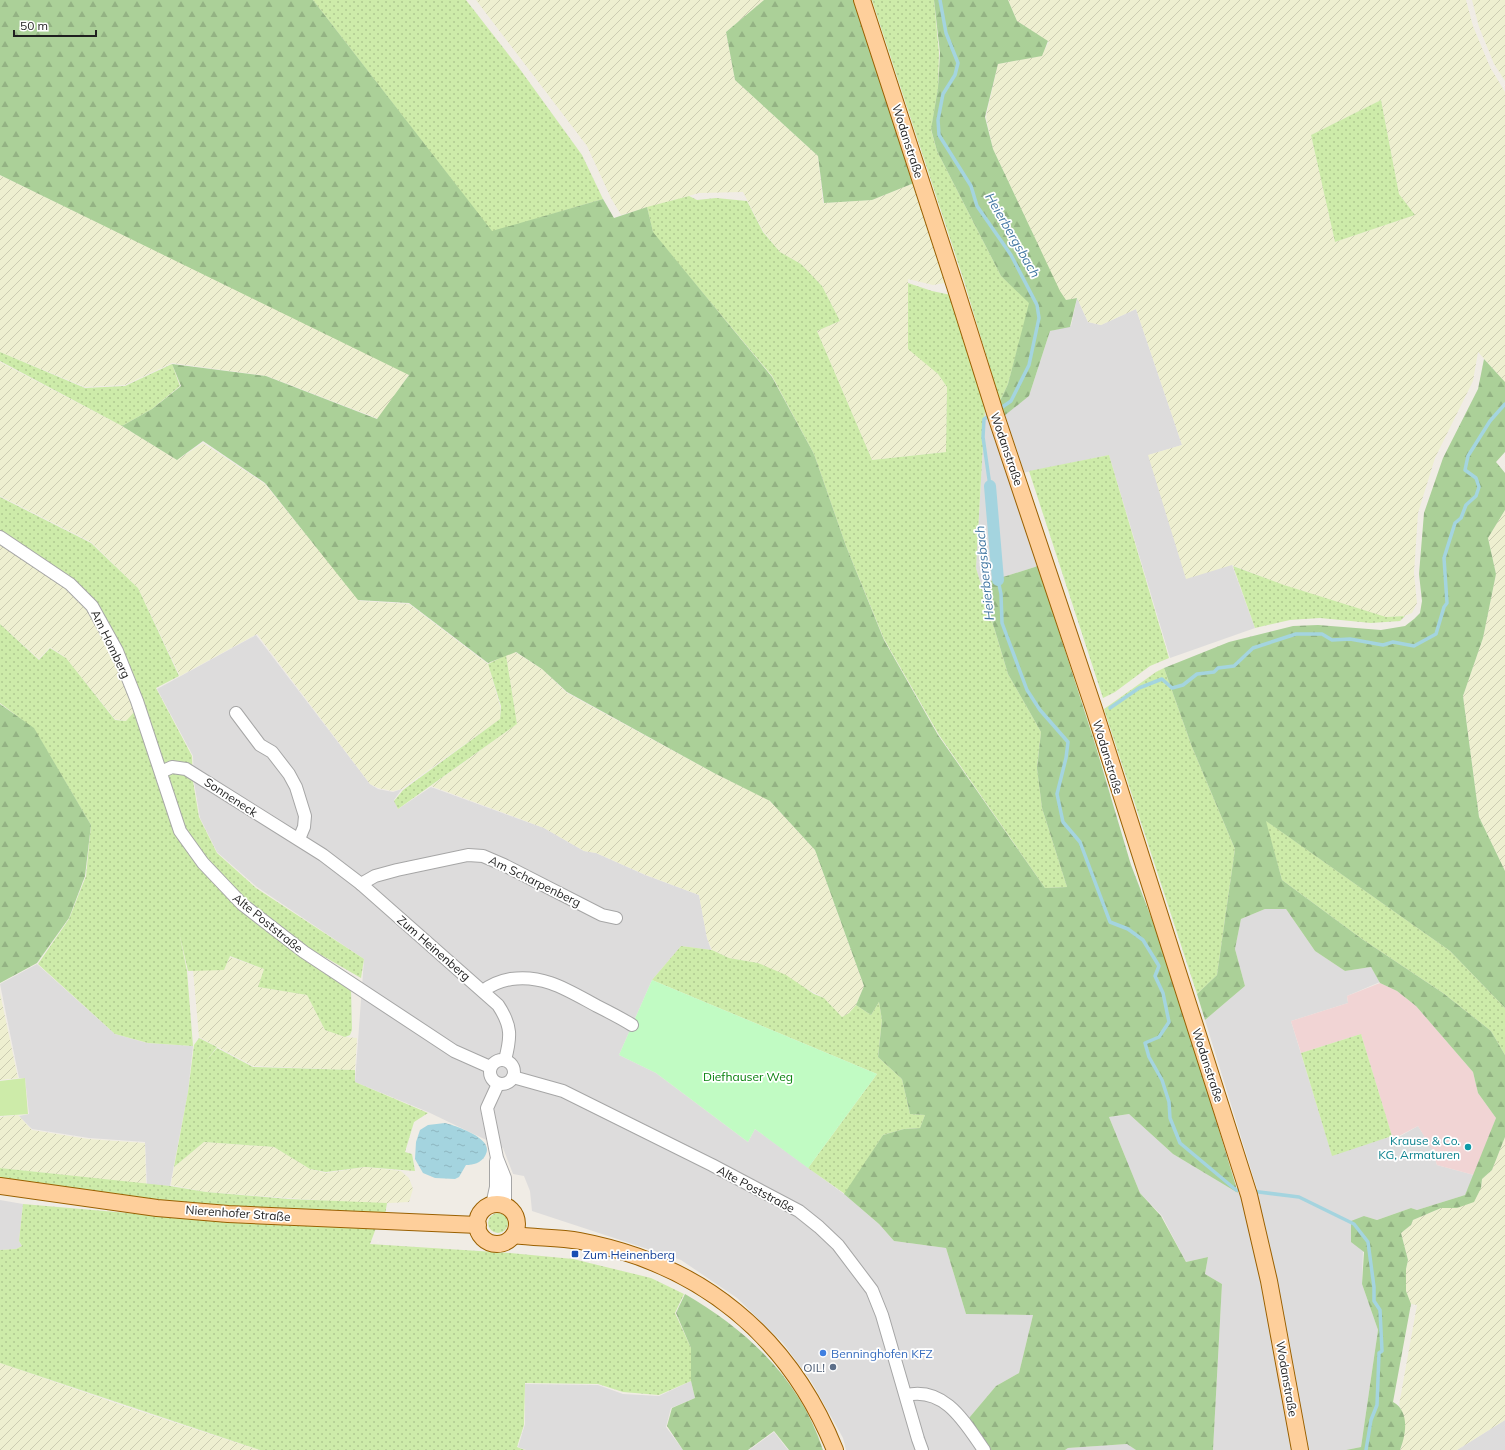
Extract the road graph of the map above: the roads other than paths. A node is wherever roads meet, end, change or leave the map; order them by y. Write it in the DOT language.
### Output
graph roads {
  1 [pos="862,0"];
  2 [pos="0,537"];
  3 [pos="137,701"];
  4 [pos="236,713"];
  5 [pos="161,772"];
  6 [pos="298,839"];
  7 [pos="323,855"];
  8 [pos="360,884"];
  9 [pos="616,918"];
  10 [pos="483,991"];
  11 [pos="632,1025"];
  12 [pos="505,1060"];
  13 [pos="490,1067"];
  14 [pos="514,1077"];
  15 [pos="498,1084"];
  16 [pos="0,1186"];
  17 [pos="499,1205"];
  18 [pos="516,1218"];
  19 [pos="478,1225"];
  20 [pos="514,1235"];
  21 [pos="556,1237"];
  22 [pos="906,1396"];
  23 [pos="835,1450"];
  24 [pos="922,1450"];
  25 [pos="984,1450"];
  26 [pos="1300,1450"];
  1 -- 26 [label="main road, Wodanstraße"];
  2 -- 3 [label="street, Am Homberg"];
  3 -- 5 [label="street, Alte Poststraße"];
  4 -- 6 [label="street"];
  5 -- 6 [label="street, Sonneneck"];
  5 -- 13 [label="street, Alte Poststraße"];
  6 -- 7 [label="street, Sonneneck"];
  7 -- 8 [label="street, Zum Heinenberg"];
  8 -- 9 [label="street, Am Scharpenberg"];
  8 -- 10 [label="street, Zum Heinenberg"];
  10 -- 11 [label="street"];
  10 -- 12 [label="street, Zum Heinenberg"];
  12 -- 13 [label="street"];
  12 -- 14 [label="street"];
  13 -- 15 [label="street"];
  14 -- 15 [label="street"];
  14 -- 22 [label="street, Alte Poststraße"];
  15 -- 17 [label="street"];
  16 -- 19 [label="main road, Nierenhofer Straße"];
  17 -- 18 [label="main road"];
  17 -- 19 [label="main road"];
  18 -- 20 [label="main road"];
  18 -- 21 [label="main road"];
  19 -- 20 [label="main road"];
  20 -- 21 [label="main road"];
  21 -- 23 [label="main road"];
  22 -- 24 [label="street, Alte Poststraße"];
  22 -- 25 [label="street"];
}
